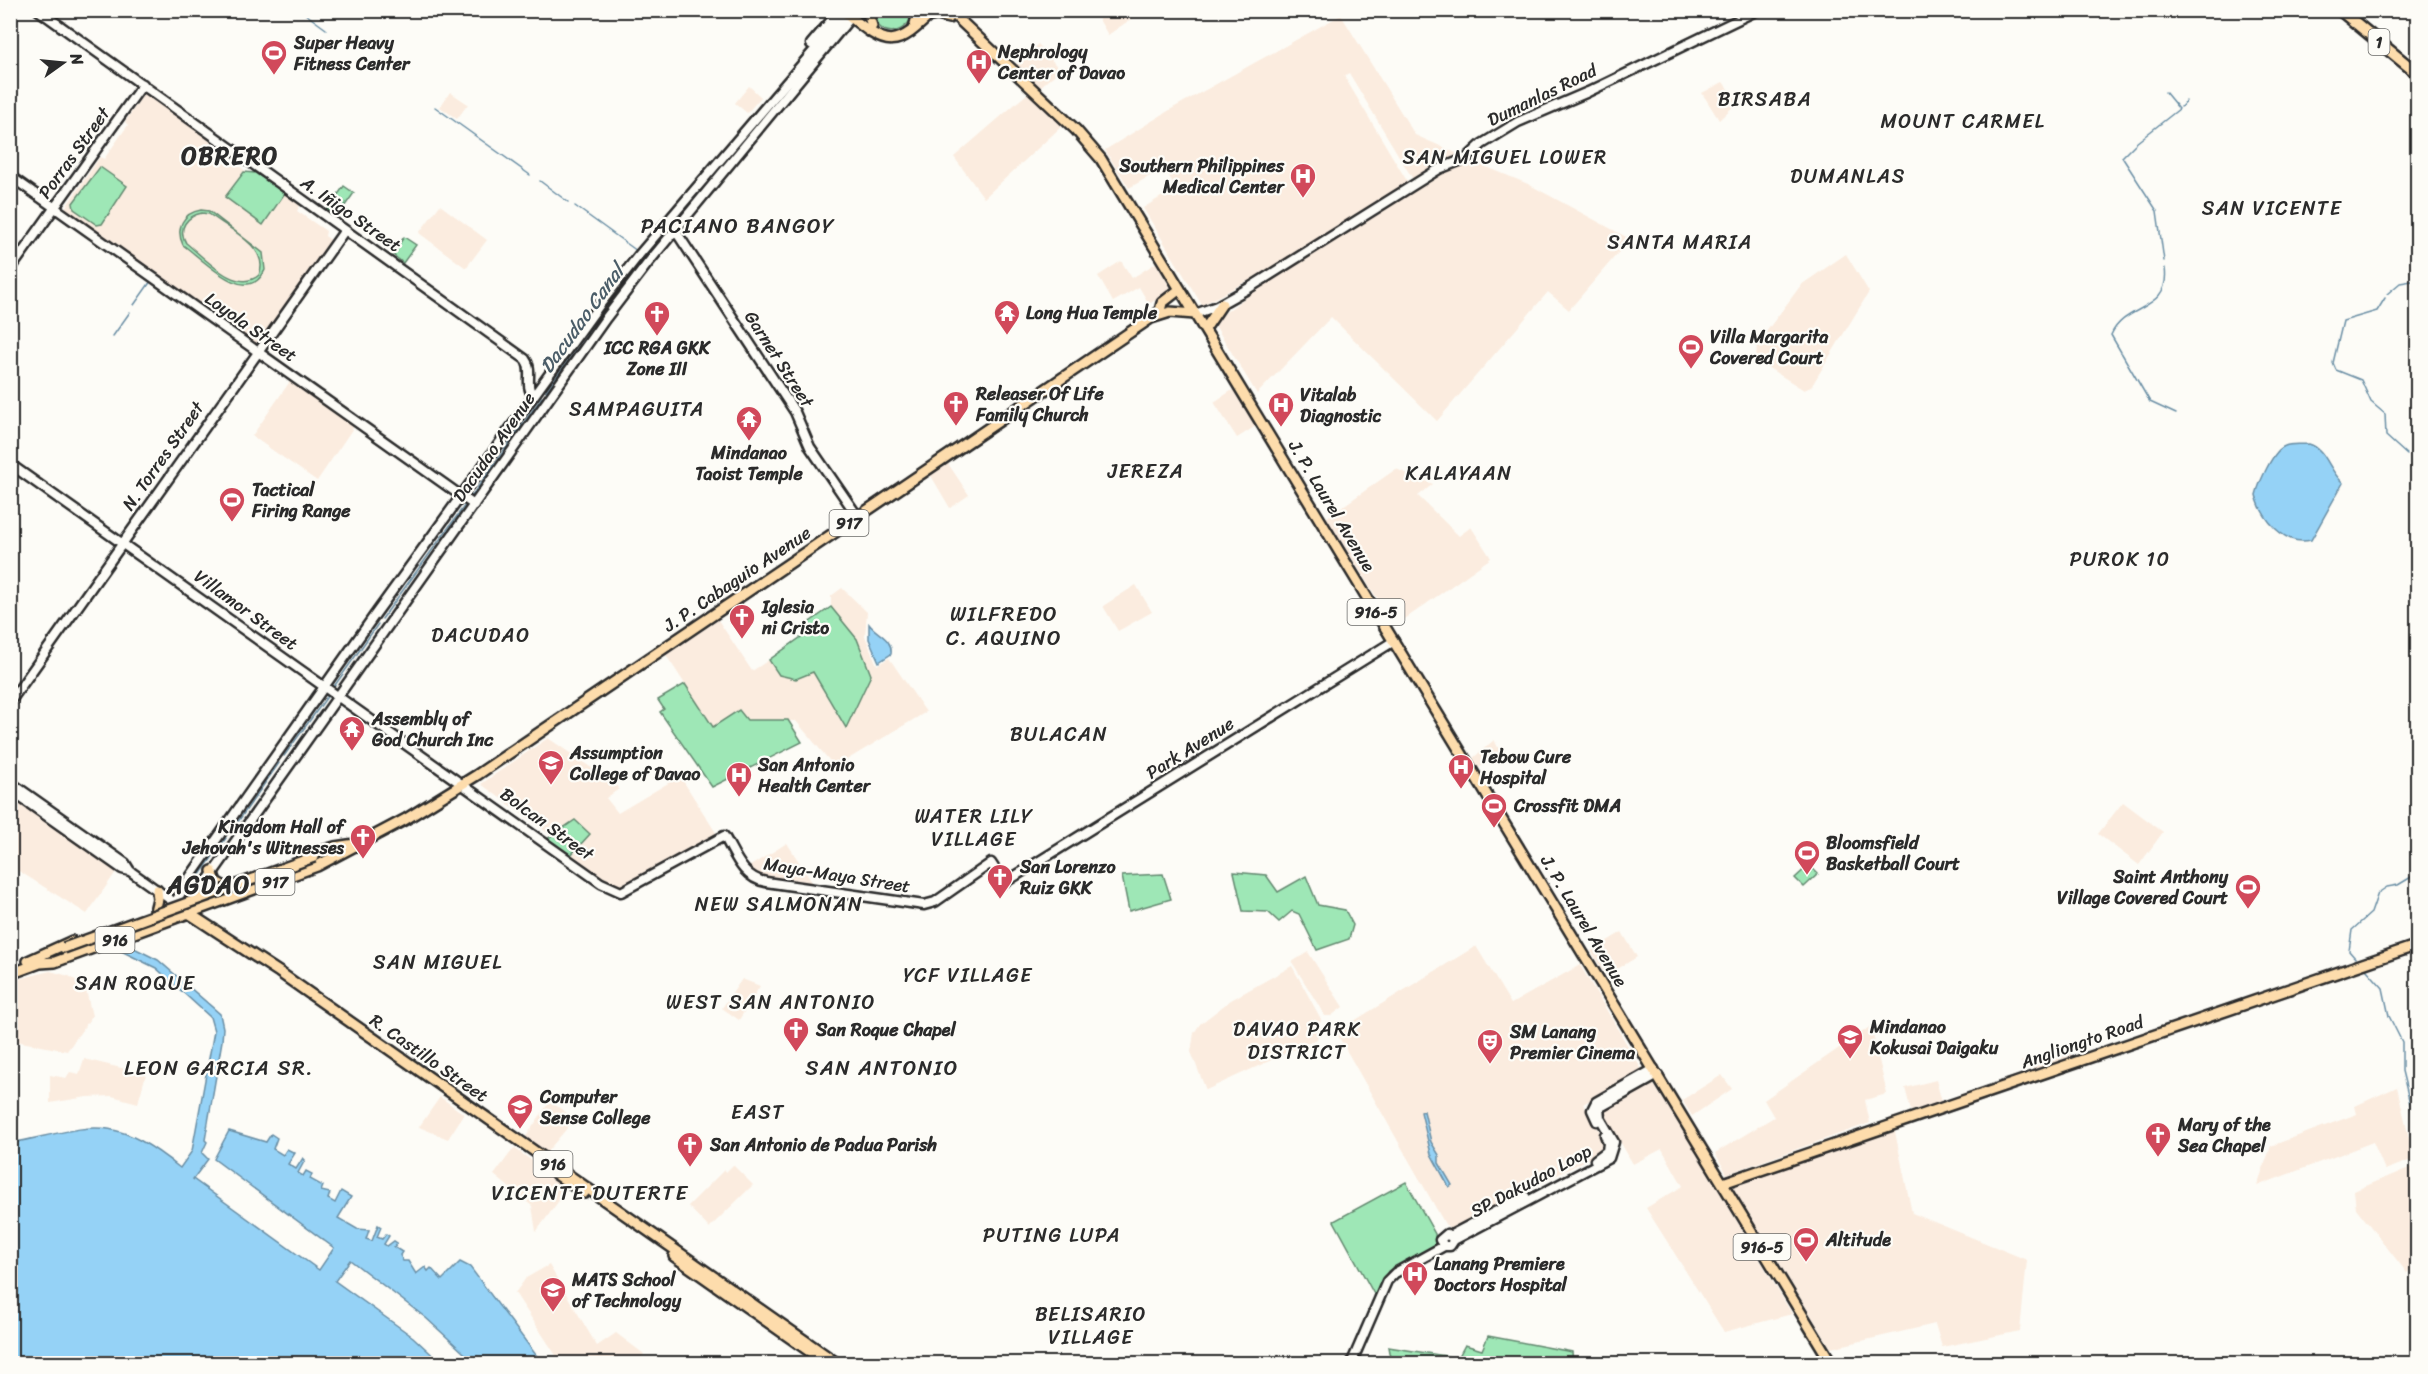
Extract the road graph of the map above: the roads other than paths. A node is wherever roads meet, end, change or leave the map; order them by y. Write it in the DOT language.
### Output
graph roads {
  1 [pos="39,10"];
  2 [pos="867,10"];
  3 [pos="919,10"];
  4 [pos="940,10"];
  5 [pos="1758,10"];
  6 [pos="2340,10"];
  7 [pos="850,12"];
  8 [pos="930,13"];
  9 [pos="950,13"];
  10 [pos="915,24"];
  11 [pos="872,26"];
  12 [pos="998,59"];
  13 [pos="2418,74"];
  14 [pos="143,84"];
  15 [pos="709,171"];
  16 [pos="10,176"];
  17 [pos="719,180"];
  18 [pos="55,207"];
  19 [pos="667,221"];
  20 [pos="345,230"];
  21 [pos="676,230"];
  22 [pos="10,270"];
  23 [pos="1180,289"];
  24 [pos="1222,304"];
  25 [pos="1159,314"];
  26 [pos="1195,314"];
  27 [pos="1204,329"];
  28 [pos="258,352"];
  29 [pos="533,396"];
  30 [pos="10,464"];
  31 [pos="462,496"];
  32 [pos="474,505"];
  33 [pos="858,517"];
  34 [pos="123,542"];
  35 [pos="1394,641"];
  36 [pos="325,686"];
  37 [pos="337,695"];
  38 [pos="10,702"];
  39 [pos="10,782"];
  40 [pos="462,784"];
  41 [pos="10,790"];
  42 [pos="223,830"];
  43 [pos="724,836"];
  44 [pos="234,839"];
  45 [pos="358,844"];
  46 [pos="335,847"];
  47 [pos="338,856"];
  48 [pos="315,860"];
  49 [pos="991,863"];
  50 [pos="130,871"];
  51 [pos="212,871"];
  52 [pos="223,885"];
  53 [pos="157,890"];
  54 [pos="195,896"];
  55 [pos="175,903"];
  56 [pos="211,905"];
  57 [pos="155,910"];
  58 [pos="189,913"];
  59 [pos="209,927"];
  60 [pos="2418,945"];
  61 [pos="39,960"];
  62 [pos="10,968"];
  63 [pos="10,974"];
  64 [pos="1656,1072"];
  65 [pos="1723,1183"];
  66 [pos="748,1305"];
  67 [pos="827,1364"];
  68 [pos="838,1364"];
  69 [pos="1351,1364"];
  70 [pos="1832,1364"];
  1 -- 14 [label="street, A. Iñigo Street"];
  2 -- 11 [label="main road"];
  3 -- 10 [label="main road"];
  4 -- 9 [label="main road, J. P. Laurel Avenue / 916-5"];
  5 -- 24 [label="street, Dumanlas Road"];
  6 -- 13 [label="highway, 1"];
  7 -- 8 [label="main road"];
  7 -- 11 [label="main road"];
  7 -- 15 [label="street, Dacudao Avenue"];
  7 -- 17 [label="street, Dacudao Avenue"];
  8 -- 9 [label="main road"];
  8 -- 10 [label="main road"];
  9 -- 12 [label="main road, J. P. Laurel Avenue / 916-5"];
  9 -- 12 [label="main road, J. P. Laurel Avenue / 916-5"];
  10 -- 11 [label="main road"];
  12 -- 23 [label="main road, J. P. Laurel Avenue / 916-5"];
  14 -- 18 [label="street, Porras Street"];
  14 -- 20 [label="street, A. Iñigo Street"];
  15 -- 17 [label="street"];
  15 -- 19 [label="street, Dacudao Avenue"];
  16 -- 18 [label="street, Loyola Street"];
  17 -- 21 [label="street, Dacudao Avenue"];
  18 -- 22 [label="street, Porras Street"];
  18 -- 28 [label="street, Loyola Street"];
  19 -- 21 [label="street, Garnet Street"];
  19 -- 29 [label="street, Dacudao Avenue"];
  20 -- 28 [label="street, N. Torres Street"];
  20 -- 29 [label="street, A. Iñigo Street"];
  21 -- 32 [label="street, Dacudao Avenue"];
  21 -- 33 [label="street, Garnet Street"];
  23 -- 25 [label="main road, J. P. Cabaguio Avenue"];
  23 -- 26 [label="main road, J. P. Laurel Avenue / 916-5"];
  24 -- 26 [label="street, Dumanlas Road"];
  24 -- 27 [label="main road"];
  25 -- 26 [label="main road"];
  25 -- 33 [label="main road, J. P. Cabaguio Avenue / 917"];
  26 -- 27 [label="main road, J. P. Laurel Avenue / 916-5"];
  27 -- 35 [label="main road, J. P. Laurel Avenue / 916-5"];
  28 -- 31 [label="street, Loyola Street"];
  28 -- 34 [label="street, N. Torres Street"];
  29 -- 31 [label="street, Dacudao Avenue"];
  30 -- 34 [label="street, Villamor Street"];
  31 -- 32 [label="street, Loyola Street"];
  31 -- 36 [label="street, Dacudao Avenue"];
  32 -- 37 [label="street, Dacudao Avenue"];
  33 -- 40 [label="main road, J. P. Cabaguio Avenue / 917"];
  34 -- 36 [label="street, Villamor Street"];
  34 -- 38 [label="street, N. Torres Street"];
  35 -- 49 [label="street, Park Avenue"];
  35 -- 64 [label="main road, J. P. Laurel Avenue / 916-5"];
  36 -- 37 [label="street, Villamor Street"];
  36 -- 42 [label="street, Dacudao Avenue"];
  37 -- 40 [label="street, Villamor Street"];
  37 -- 44 [label="street, Dacudao Avenue"];
  39 -- 50 [label="street"];
  40 -- 43 [label="street, Bolcan Street"];
  40 -- 45 [label="main road, J. P. Cabaguio Avenue / 917"];
  41 -- 50 [label="street"];
  42 -- 44 [label="street"];
  42 -- 55 [label="street, Dacudao Avenue"];
  43 -- 49 [label="street, Maya-Maya Street"];
  44 -- 51 [label="street, Dacudao Avenue"];
  45 -- 46 [label="main road, J. P. Cabaguio Avenue / 917"];
  45 -- 47 [label="main road, J. P. Cabaguio Avenue / 917"];
  46 -- 48 [label="main road"];
  46 -- 52 [label="main road, J. P. Cabaguio Avenue / 917"];
  47 -- 48 [label="main road"];
  47 -- 56 [label="main road, J. P. Cabaguio Avenue / 917"];
  48 -- 61 [label="main road"];
  50 -- 53 [label="street"];
  51 -- 52 [label="main road"];
  51 -- 54 [label="street, Dacudao Avenue"];
  52 -- 54 [label="main road, J. P. Cabaguio Avenue / 917"];
  53 -- 55 [label="street"];
  53 -- 57 [label="main road"];
  54 -- 55 [label="main road, J. P. Cabaguio Avenue / 917"];
  54 -- 58 [label="street, Dacudao Avenue"];
  55 -- 57 [label="main road, 916"];
  55 -- 58 [label="main road, 916"];
  56 -- 58 [label="main road, J. P. Cabaguio Avenue / 917"];
  56 -- 59 [label="main road"];
  57 -- 61 [label="main road, 916"];
  58 -- 59 [label="main road, R. Castillo Street / 916"];
  58 -- 61 [label="main road, 916"];
  59 -- 66 [label="main road, R. Castillo Street / 916"];
  60 -- 65 [label="main road, Angliongto Road"];
  61 -- 62 [label="main road, 916"];
  61 -- 63 [label="main road, 916"];
  64 -- 65 [label="main road, J. P. Laurel Avenue / 916-5"];
  64 -- 69 [label="street, SP Dakudao Loop"];
  65 -- 70 [label="main road, J. P. Laurel Avenue / 916-5"];
  66 -- 67 [label="main road, R. Castillo Street / 916"];
  66 -- 68 [label="main road, R. Castillo Street / 916"];
}
